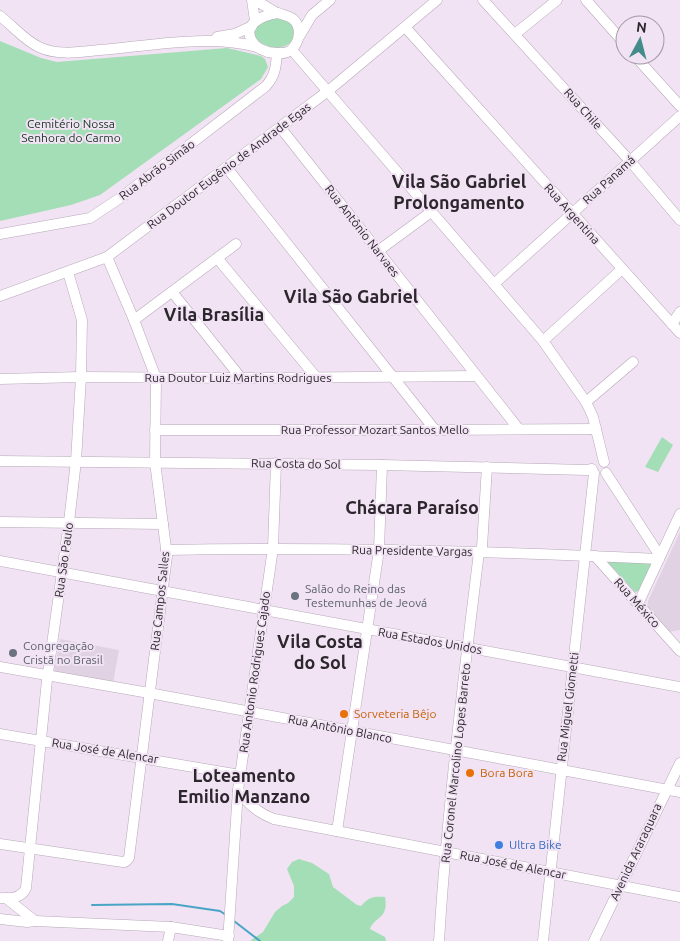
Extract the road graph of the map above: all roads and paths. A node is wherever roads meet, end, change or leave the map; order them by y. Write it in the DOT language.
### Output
graph roads {
  1 [pos="254,0"];
  2 [pos="330,0"];
  3 [pos="437,0"];
  4 [pos="483,0"];
  5 [pos="557,0"];
  6 [pos="586,0"];
  7 [pos="283,15"];
  8 [pos="312,15"];
  9 [pos="0,16"];
  10 [pos="253,24"];
  11 [pos="405,28"];
  12 [pos="615,33"];
  13 [pos="515,34"];
  14 [pos="298,38"];
  15 [pos="203,41"];
  16 [pos="257,47"];
  17 [pos="292,50"];
  18 [pos="277,54"];
  19 [pos="643,65"];
  20 [pos="328,91"];
  21 [pos="680,106"];
  22 [pos="680,116"];
  23 [pos="280,127"];
  24 [pos="630,161"];
  25 [pos="227,168"];
  26 [pos="431,212"];
  27 [pos="572,214"];
  28 [pos="680,220"];
  29 [pos="0,234"];
  30 [pos="236,244"];
  31 [pos="378,251"];
  32 [pos="106,257"];
  33 [pos="218,258"];
  34 [pos="622,269"];
  35 [pos="68,272"];
  36 [pos="494,284"];
  37 [pos="173,293"];
  38 [pos="0,296"];
  39 [pos="680,312"];
  40 [pos="134,320"];
  41 [pos="672,324"];
  42 [pos="680,333"];
  43 [pos="543,341"];
  44 [pos="633,362"];
  45 [pos="476,376"];
  46 [pos="81,377"];
  47 [pos="316,377"];
  48 [pos="156,378"];
  49 [pos="241,378"];
  50 [pos="394,378"];
  51 [pos="0,379"];
  52 [pos="586,402"];
  53 [pos="518,428"];
  54 [pos="596,428"];
  55 [pos="155,430"];
  56 [pos="435,430"];
  57 [pos="0,460"];
  58 [pos="76,461"];
  59 [pos="155,462"];
  60 [pos="276,463"];
  61 [pos="382,465"];
  62 [pos="487,467"];
  63 [pos="596,467"];
  64 [pos="680,514"];
  65 [pos="0,522"];
  66 [pos="70,522"];
  67 [pos="163,524"];
  68 [pos="273,548"];
  69 [pos="166,550"];
  70 [pos="379,550"];
  71 [pos="479,552"];
  72 [pos="590,556"];
  73 [pos="659,558"];
  74 [pos="0,561"];
  75 [pos="62,572"];
  76 [pos="163,590"];
  77 [pos="638,604"];
  78 [pos="264,610"];
  79 [pos="368,629"];
  80 [pos="469,648"];
  81 [pos="680,651"];
  82 [pos="0,667"];
  83 [pos="573,668"];
  84 [pos="48,675"];
  85 [pos="680,687"];
  86 [pos="149,693"];
  87 [pos="249,712"];
  88 [pos="352,732"];
  89 [pos="0,734"];
  90 [pos="41,740"];
  91 [pos="455,750"];
  92 [pos="142,757"];
  93 [pos="680,763"];
  94 [pos="561,770"];
  95 [pos="240,775"];
  96 [pos="238,790"];
  97 [pos="666,790"];
  98 [pos="680,792"];
  99 [pos="337,831"];
  100 [pos="0,844"];
  101 [pos="31,849"];
  102 [pos="445,852"];
  103 [pos="551,873"];
  104 [pos="620,886"];
  105 [pos="680,897"];
  106 [pos="3,898"];
  107 [pos="0,919"];
  108 [pos="35,921"];
  109 [pos="171,927"];
  110 [pos="229,936"];
  111 [pos="168,941"];
  112 [pos="439,941"];
  113 [pos="543,941"];
  114 [pos="594,941"];
  1 -- 7 [label="street"];
  1 -- 10 [label="street"];
  2 -- 8 [label="street"];
  3 -- 11 [label="street, Rua Doutor Eugênio de Andrade Egas"];
  4 -- 13 [label="street, Rua Chile"];
  5 -- 13 [label="street"];
  6 -- 12 [label="street"];
  7 -- 8 [label="street"];
  7 -- 10 [label="street"];
  7 -- 14 [label="street"];
  8 -- 14 [label="street"];
  9 -- 15 [label="street"];
  10 -- 15 [label="street"];
  10 -- 16 [label="street"];
  11 -- 20 [label="street, Rua Doutor Eugênio de Andrade Egas"];
  11 -- 27 [label="street, Rua Argentina"];
  13 -- 24 [label="street, Rua Chile"];
  14 -- 17 [label="street"];
  15 -- 16 [label="street"];
  16 -- 18 [label="street"];
  17 -- 18 [label="street"];
  17 -- 20 [label="street, Rua Miguel Giometti"];
  18 -- 29 [label="street, Rua Abrão Simão"];
  19 -- 21 [label="street"];
  20 -- 23 [label="street, Rua Doutor Eugênio de Andrade Egas"];
  20 -- 26 [label="street, Rua Miguel Giometti"];
  22 -- 24 [label="street, Rua Panamá"];
  23 -- 25 [label="street, Rua Doutor Eugênio de Andrade Egas"];
  23 -- 31 [label="street, Rua Antônio Narvaes"];
  24 -- 27 [label="street, Rua Panamá"];
  24 -- 28 [label="street, Rua Chile"];
  25 -- 32 [label="street, Rua Doutor Eugênio de Andrade Egas"];
  25 -- 50 [label="street"];
  26 -- 31 [label="street"];
  26 -- 36 [label="street, Rua Miguel Giometti"];
  27 -- 34 [label="street, Rua Argentina"];
  27 -- 36 [label="street, Rua Panamá"];
  30 -- 33 [label="street"];
  31 -- 45 [label="street, Rua Antônio Narvaes"];
  32 -- 35 [label="street, Rua Doutor Eugênio de Andrade Egas"];
  32 -- 40 [label="street, Rua Campos Salles"];
  33 -- 37 [label="street"];
  33 -- 47 [label="street"];
  34 -- 41 [label="street, Rua Argentina"];
  34 -- 43 [label="street"];
  35 -- 38 [label="street, Rua Doutor Eugênio de Andrade Egas"];
  35 -- 46 [label="street, Rua São Paulo"];
  36 -- 43 [label="street, Rua Miguel Giometti"];
  37 -- 40 [label="street"];
  37 -- 49 [label="street"];
  39 -- 41 [label="street"];
  40 -- 48 [label="street, Rua Campos Salles"];
  41 -- 42 [label="street, Rua Argentina"];
  43 -- 52 [label="street, Rua Miguel Giometti"];
  44 -- 52 [label="street"];
  45 -- 50 [label="street, Rua Doutor Luiz Martins Rodrigues"];
  45 -- 53 [label="street, Rua Antônio Narvaes"];
  46 -- 48 [label="street, Rua Doutor Luiz Martins Rodrigues"];
  46 -- 51 [label="street, Rua Doutor Luiz Martins Rodrigues"];
  46 -- 58 [label="street, Rua São Paulo"];
  47 -- 49 [label="street, Rua Doutor Luiz Martins Rodrigues"];
  47 -- 50 [label="street, Rua Doutor Luiz Martins Rodrigues"];
  48 -- 49 [label="street, Rua Doutor Luiz Martins Rodrigues"];
  48 -- 55 [label="street, Rua Campos Salles"];
  50 -- 56 [label="street"];
  52 -- 54 [label="street, Rua Miguel Giometti"];
  53 -- 54 [label="street, Rua Professor Mozart Santos Mello"];
  53 -- 56 [label="street, Rua Professor Mozart Santos Mello"];
  54 -- 63 [label="street, Rua Miguel Giometti"];
  55 -- 56 [label="street, Rua Professor Mozart Santos Mello"];
  55 -- 59 [label="street, Rua Campos Salles"];
  57 -- 58 [label="street, Rua Costa do Sol"];
  58 -- 59 [label="street, Rua Costa do Sol"];
  58 -- 66 [label="street, Rua São Paulo"];
  59 -- 60 [label="street, Rua Costa do Sol"];
  59 -- 67 [label="street, Rua Campos Salles"];
  60 -- 61 [label="street, Rua Costa do Sol"];
  60 -- 68 [label="street, Rua Antonio Rodrigues Cajado"];
  61 -- 62 [label="street, Rua Costa do Sol"];
  61 -- 70 [label="street"];
  62 -- 63 [label="street, Rua Costa do Sol"];
  62 -- 71 [label="street, Rua Coronel Marcolino Lopes Barreto"];
  63 -- 72 [label="street, Rua Miguel Giometti"];
  63 -- 73 [label="street, Rua Costa do Sol"];
  64 -- 73 [label="street"];
  65 -- 66 [label="street"];
  66 -- 67 [label="street"];
  66 -- 75 [label="street, Rua São Paulo"];
  67 -- 69 [label="street, Rua Campos Salles"];
  68 -- 69 [label="street, Rua Presidente Vargas"];
  68 -- 70 [label="street, Rua Presidente Vargas"];
  68 -- 78 [label="street, Rua Antonio Rodrigues Cajado"];
  69 -- 76 [label="street, Rua Campos Salles"];
  70 -- 71 [label="street, Rua Presidente Vargas"];
  70 -- 79 [label="street"];
  71 -- 72 [label="street, Rua Presidente Vargas"];
  71 -- 80 [label="street, Rua Coronel Marcolino Lopes Barreto"];
  72 -- 73 [label="street, Rua Presidente Vargas"];
  72 -- 77 [label="street, Rua México"];
  72 -- 83 [label="street, Rua Miguel Giometti"];
  73 -- 77 [label="street"];
  74 -- 75 [label="street, Rua Estados Unidos"];
  75 -- 76 [label="street, Rua Estados Unidos"];
  75 -- 84 [label="street, Rua São Paulo"];
  76 -- 78 [label="street, Rua Estados Unidos"];
  76 -- 86 [label="street, Rua Campos Salles"];
  77 -- 81 [label="street, Rua México"];
  78 -- 79 [label="street, Rua Estados Unidos"];
  78 -- 87 [label="street, Rua Antonio Rodrigues Cajado"];
  79 -- 80 [label="street, Rua Estados Unidos"];
  79 -- 88 [label="street"];
  80 -- 83 [label="street, Rua Estados Unidos"];
  80 -- 91 [label="street, Rua Coronel Marcolino Lopes Barreto"];
  82 -- 84 [label="street, Rua Antônio Blanco"];
  83 -- 85 [label="street, Rua Estados Unidos"];
  83 -- 94 [label="street, Rua Miguel Giometti"];
  84 -- 86 [label="street, Rua Antônio Blanco"];
  84 -- 90 [label="street, Rua São Paulo"];
  86 -- 87 [label="street, Rua Antônio Blanco"];
  86 -- 92 [label="street, Rua Campos Salles"];
  87 -- 88 [label="street, Rua Antônio Blanco"];
  87 -- 95 [label="street, Rua Antonio Rodrigues Cajado"];
  88 -- 91 [label="street, Rua Antônio Blanco"];
  88 -- 99 [label="street"];
  89 -- 90 [label="street, Rua José de Alencar"];
  90 -- 92 [label="street, Rua José de Alencar"];
  90 -- 101 [label="street, Rua São Paulo"];
  91 -- 94 [label="street, Rua Antônio Blanco"];
  91 -- 102 [label="street, Rua Coronel Marcolino Lopes Barreto"];
  92 -- 95 [label="street, Rua José de Alencar"];
  92 -- 101 [label="street, Rua Campos Salles"];
  93 -- 97 [label="street, Avenida Araraquara"];
  94 -- 97 [label="street, Rua Antônio Blanco"];
  94 -- 103 [label="street, Rua Miguel Giometti"];
  95 -- 96 [label="street, Rua Antonio Rodrigues Cajado"];
  96 -- 99 [label="street, Rua José de Alencar"];
  96 -- 110 [label="street, Rua Antonio Rodrigues Cajado"];
  97 -- 98 [label="street, Rua Antônio Blanco"];
  97 -- 104 [label="street, Avenida Araraquara"];
  99 -- 102 [label="street, Rua José de Alencar"];
  100 -- 101 [label="street"];
  101 -- 106 [label="street, Rua São Paulo"];
  102 -- 103 [label="street, Rua José de Alencar"];
  102 -- 112 [label="street, Rua Coronel Marcolino Lopes Barreto"];
  103 -- 104 [label="street, Rua José de Alencar"];
  103 -- 113 [label="street, Rua Miguel Giometti"];
  104 -- 105 [label="street, Rua José de Alencar"];
  104 -- 114 [label="street, Avenida Araraquara"];
  106 -- 108 [label="street"];
  107 -- 108 [label="street"];
  108 -- 109 [label="street"];
  109 -- 110 [label="street"];
  109 -- 111 [label="street"];
}
